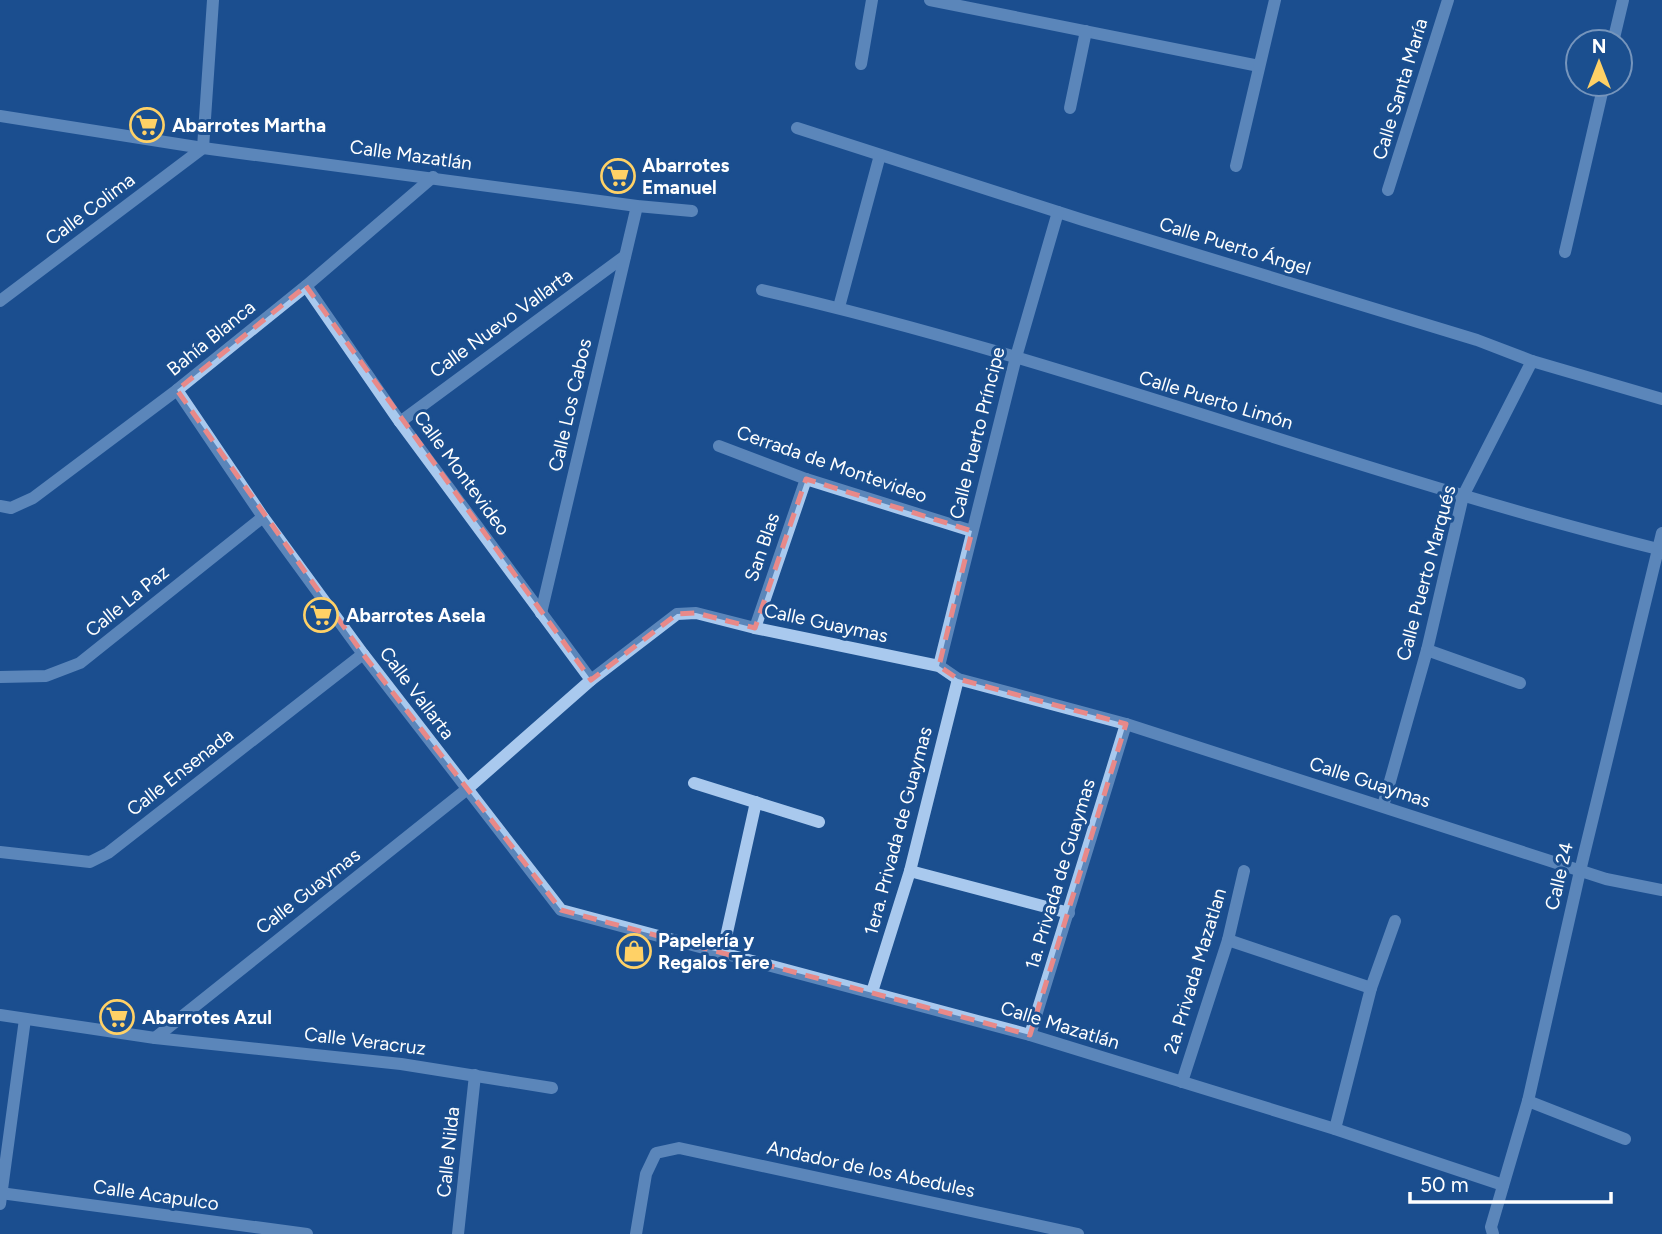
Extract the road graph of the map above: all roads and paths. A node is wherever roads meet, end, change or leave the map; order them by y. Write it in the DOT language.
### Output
graph roads {
  1 [pos="212,0"];
  2 [pos="872,0"];
  3 [pos="930,0"];
  4 [pos="1275,0"];
  5 [pos="1448,0"];
  6 [pos="1623,0"];
  7 [pos="1616,28"];
  8 [pos="1086,31"];
  9 [pos="861,64"];
  10 [pos="1259,66"];
  11 [pos="1601,98"];
  12 [pos="1070,108"];
  13 [pos="0,116"];
  14 [pos="797,128"];
  15 [pos="203,148"];
  16 [pos="880,155"];
  17 [pos="1236,166"];
  18 [pos="433,177"];
  19 [pos="1388,190"];
  20 [pos="637,206"];
  21 [pos="692,211"];
  22 [pos="1058,212"];
  23 [pos="1565,253"];
  24 [pos="625,256"];
  25 [pos="306,286"];
  26 [pos="762,290"];
  27 [pos="0,301"];
  28 [pos="839,307"];
  29 [pos="1016,357"];
  30 [pos="1532,360"];
  31 [pos="177,390"];
  32 [pos="1662,399"];
  33 [pos="400,422"];
  34 [pos="719,446"];
  35 [pos="806,479"];
  36 [pos="1463,496"];
  37 [pos="0,506"];
  38 [pos="263,517"];
  39 [pos="972,531"];
  40 [pos="1662,533"];
  41 [pos="1658,549"];
  42 [pos="541,613"];
  43 [pos="755,628"];
  44 [pos="1427,650"];
  45 [pos="363,653"];
  46 [pos="939,666"];
  47 [pos="0,677"];
  48 [pos="958,678"];
  49 [pos="591,680"];
  50 [pos="1520,683"];
  51 [pos="1126,724"];
  52 [pos="694,783"];
  53 [pos="466,790"];
  54 [pos="756,802"];
  55 [pos="1383,806"];
  56 [pos="819,822"];
  57 [pos="0,852"];
  58 [pos="910,871"];
  59 [pos="1580,871"];
  60 [pos="1244,872"];
  61 [pos="1662,890"];
  62 [pos="1069,913"];
  63 [pos="1395,921"];
  64 [pos="600,922"];
  65 [pos="1228,940"];
  66 [pos="722,955"];
  67 [pos="1371,988"];
  68 [pos="872,992"];
  69 [pos="0,1015"];
  70 [pos="25,1019"];
  71 [pos="1030,1035"];
  72 [pos="155,1038"];
  73 [pos="475,1075"];
  74 [pos="1181,1082"];
  75 [pos="552,1088"];
  76 [pos="1528,1101"];
  77 [pos="1335,1129"];
  78 [pos="1625,1139"];
  79 [pos="1503,1185"];
  80 [pos="0,1197"];
  81 [pos="1049,1230"];
  82 [pos="1490,1232"];
  83 [pos="307,1234"];
  84 [pos="458,1234"];
  85 [pos="636,1234"];
  86 [pos="1078,1234"];
  1 -- 15 [label="street"];
  2 -- 9 [label="street"];
  3 -- 8 [label="street"];
  4 -- 10 [label="street"];
  5 -- 19 [label="street, Calle Santa María"];
  6 -- 7 [label="street"];
  8 -- 10 [label="street"];
  8 -- 12 [label="street"];
  10 -- 17 [label="street"];
  11 -- 23 [label="street"];
  13 -- 15 [label="street, Calle Mazatlán"];
  14 -- 16 [label="street, Calle Puerto Ángel"];
  15 -- 18 [label="street, Calle Mazatlán"];
  15 -- 27 [label="street, Calle Colima"];
  16 -- 22 [label="street, Calle Puerto Ángel"];
  16 -- 28 [label="street"];
  18 -- 20 [label="street, Calle Mazatlán"];
  18 -- 25 [label="street, Bahía Blanca"];
  20 -- 21 [label="street, Calle Mazatlán"];
  20 -- 24 [label="street, Calle Los Cabos"];
  22 -- 29 [label="street, Calle Puerto Príncipe"];
  22 -- 30 [label="street, Calle Puerto Ángel"];
  24 -- 33 [label="street, Calle Nuevo Vallarta"];
  24 -- 42 [label="street, Calle Los Cabos"];
  25 -- 31 [label="street, Bahía Blanca"];
  25 -- 33 [label="street, Calle Montevideo"];
  26 -- 28 [label="street, Calle Puerto Limón"];
  28 -- 29 [label="street, Calle Puerto Limón"];
  29 -- 36 [label="street, Calle Puerto Limón"];
  29 -- 39 [label="street, Calle Puerto Príncipe"];
  30 -- 32 [label="street, Calle Puerto Ángel"];
  30 -- 36 [label="street, Calle Puerto Marqués"];
  31 -- 37 [label="street, Bahía Blanca"];
  31 -- 38 [label="street, Calle Vallarta"];
  33 -- 42 [label="street, Calle Montevideo"];
  34 -- 35 [label="street, Cerrada de Montevideo"];
  35 -- 39 [label="street, Cerrada de Montevideo"];
  35 -- 43 [label="street, San Blas"];
  36 -- 41 [label="street, Calle Puerto Limón"];
  36 -- 44 [label="street, Calle Puerto Marqués"];
  38 -- 45 [label="street, Calle Vallarta"];
  38 -- 47 [label="street, Calle La Paz"];
  39 -- 46 [label="street, Calle Puerto Príncipe"];
  40 -- 41 [label="street, Calle 24"];
  41 -- 59 [label="street, Calle 24"];
  42 -- 49 [label="street, Calle Montevideo"];
  43 -- 46 [label="street, Calle Guaymas"];
  43 -- 49 [label="street, Calle Guaymas"];
  44 -- 50 [label="street"];
  44 -- 55 [label="street, Calle Puerto Marqués"];
  45 -- 53 [label="street, Calle Vallarta"];
  45 -- 57 [label="street, Calle Ensenada"];
  46 -- 48 [label="street, Calle Guaymas"];
  48 -- 51 [label="street, Calle Guaymas"];
  48 -- 58 [label="street, 1era. Privada de Guaymas"];
  49 -- 53 [label="street, Calle Guaymas"];
  51 -- 55 [label="street, Calle Guaymas"];
  51 -- 62 [label="street, 1a. Privada de Guaymas"];
  52 -- 54 [label="street"];
  53 -- 64 [label="street, Calle Vallarta"];
  53 -- 72 [label="street, Calle Guaymas"];
  54 -- 56 [label="street"];
  54 -- 66 [label="street"];
  55 -- 59 [label="street, Calle Guaymas"];
  58 -- 62 [label="street"];
  58 -- 68 [label="street, 1era. Privada de Guaymas"];
  59 -- 61 [label="street, Calle Guaymas"];
  59 -- 76 [label="street, Calle 24"];
  60 -- 65 [label="street, 2a. Privada Mazatlan"];
  62 -- 71 [label="street, 1a. Privada de Guaymas"];
  63 -- 67 [label="street"];
  64 -- 66 [label="street, Calle Mazatlán"];
  65 -- 67 [label="street"];
  65 -- 74 [label="street, 2a. Privada Mazatlan"];
  66 -- 68 [label="street, Calle Mazatlán"];
  67 -- 77 [label="street"];
  68 -- 71 [label="street, Calle Mazatlán"];
  69 -- 70 [label="street, Calle Veracruz"];
  70 -- 72 [label="street, Calle Veracruz"];
  70 -- 80 [label="street"];
  71 -- 74 [label="street, Calle Mazatlán"];
  72 -- 73 [label="street, Calle Veracruz"];
  73 -- 75 [label="street"];
  73 -- 84 [label="street, Calle Nilda"];
  74 -- 77 [label="street, Calle Mazatlán"];
  76 -- 78 [label="street"];
  76 -- 79 [label="street, Calle 24"];
  77 -- 79 [label="street, Calle Mazatlán"];
  79 -- 82 [label="street, Calle 24"];
  80 -- 83 [label="street, Calle Acapulco"];
  81 -- 85 [label="street, Andador de los Abedules"];
  81 -- 86 [label="street, Andador de los Abedules"];
}
